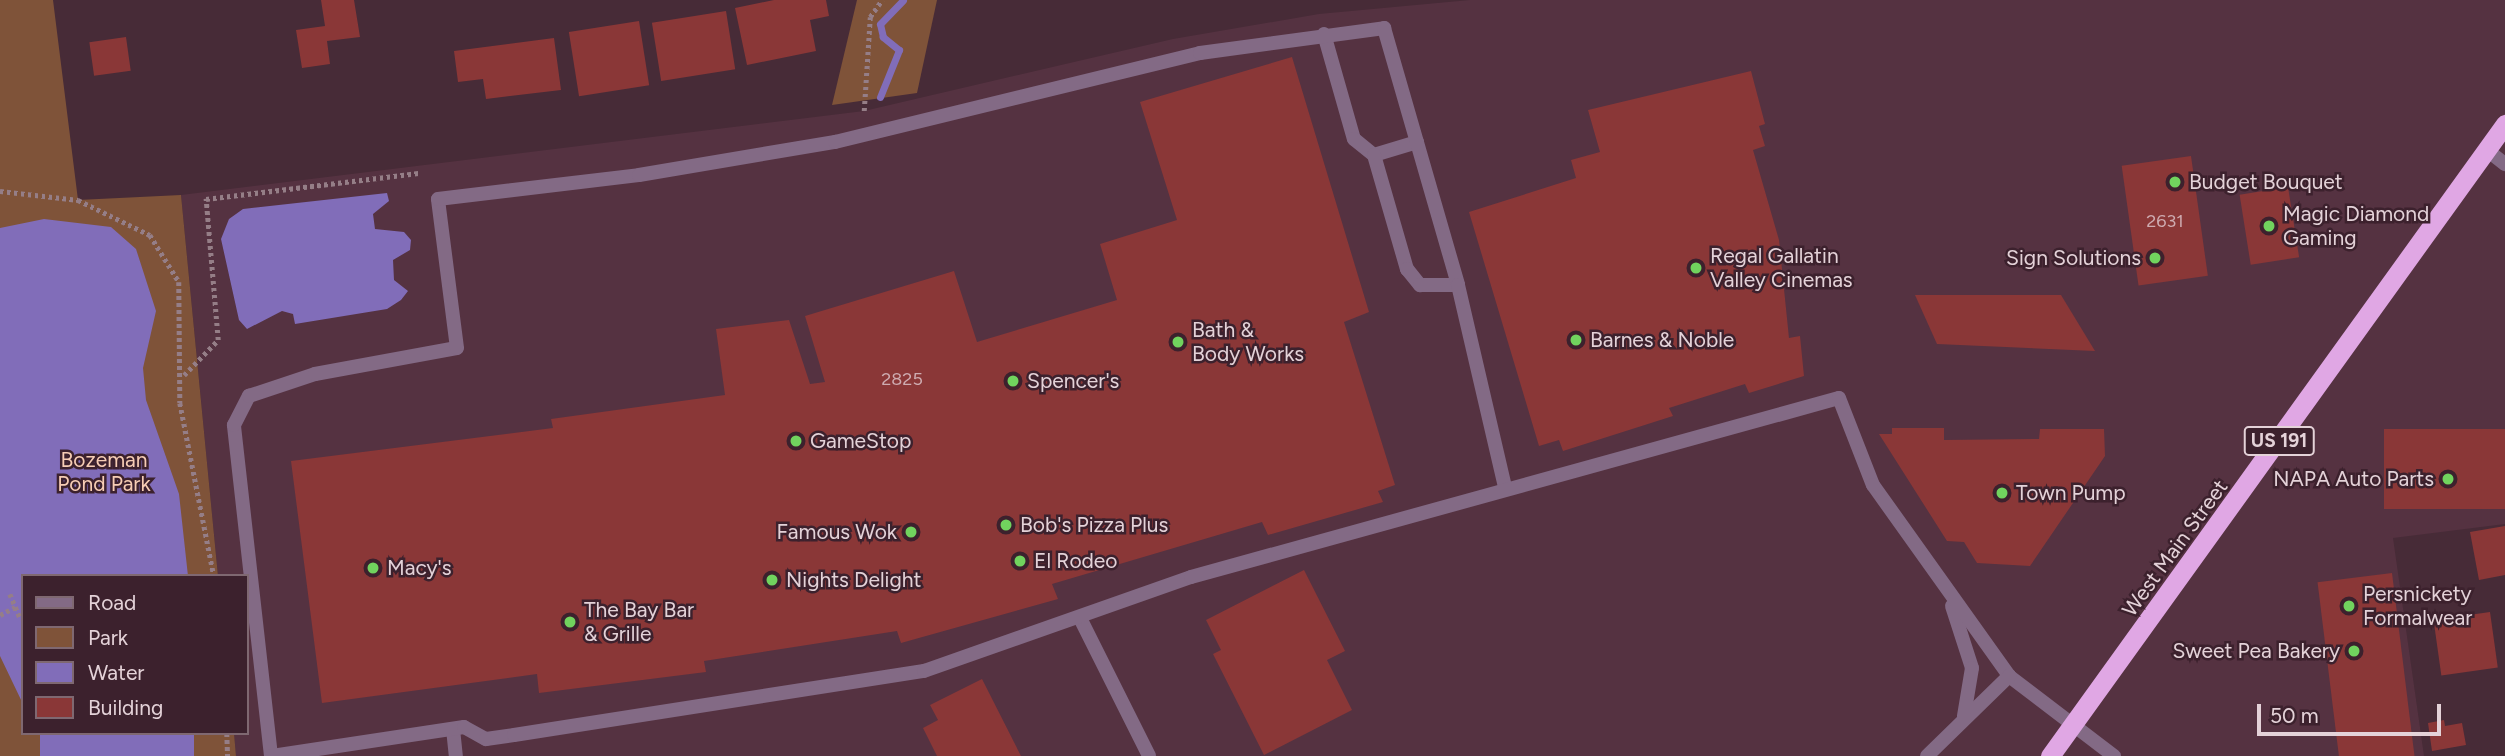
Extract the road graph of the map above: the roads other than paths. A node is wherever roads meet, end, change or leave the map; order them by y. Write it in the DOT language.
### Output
graph roads {
  1 [pos="1324,34"];
  2 [pos="2505,124"];
  3 [pos="1417,142"];
  4 [pos="2487,150"];
  5 [pos="1374,155"];
  6 [pos="2505,164"];
  7 [pos="1458,285"];
  8 [pos="1505,487"];
  9 [pos="1948,594"];
  10 [pos="1080,618"];
  11 [pos="2009,676"];
  12 [pos="1964,716"];
  13 [pos="2075,727"];
  14 [pos="453,729"];
  15 [pos="272,756"];
  16 [pos="456,756"];
  17 [pos="1149,756"];
  18 [pos="1927,756"];
  19 [pos="2050,756"];
  20 [pos="2114,756"];
  1 -- 3 [label="street"];
  1 -- 5 [label="street"];
  1 -- 15 [label="street"];
  2 -- 4 [label="highway, West Main Street / US 191"];
  3 -- 5 [label="street"];
  3 -- 7 [label="street"];
  4 -- 6 [label="street"];
  4 -- 13 [label="highway, West Main Street / US 191"];
  5 -- 7 [label="street"];
  7 -- 8 [label="street"];
  8 -- 9 [label="street"];
  8 -- 10 [label="street"];
  9 -- 11 [label="street"];
  9 -- 12 [label="street"];
  10 -- 14 [label="street"];
  10 -- 17 [label="street"];
  11 -- 12 [label="street"];
  11 -- 13 [label="street"];
  12 -- 18 [label="street"];
  13 -- 19 [label="highway, West Main Street / US 191"];
  13 -- 20 [label="street"];
  14 -- 15 [label="street"];
  14 -- 16 [label="street"];
}
